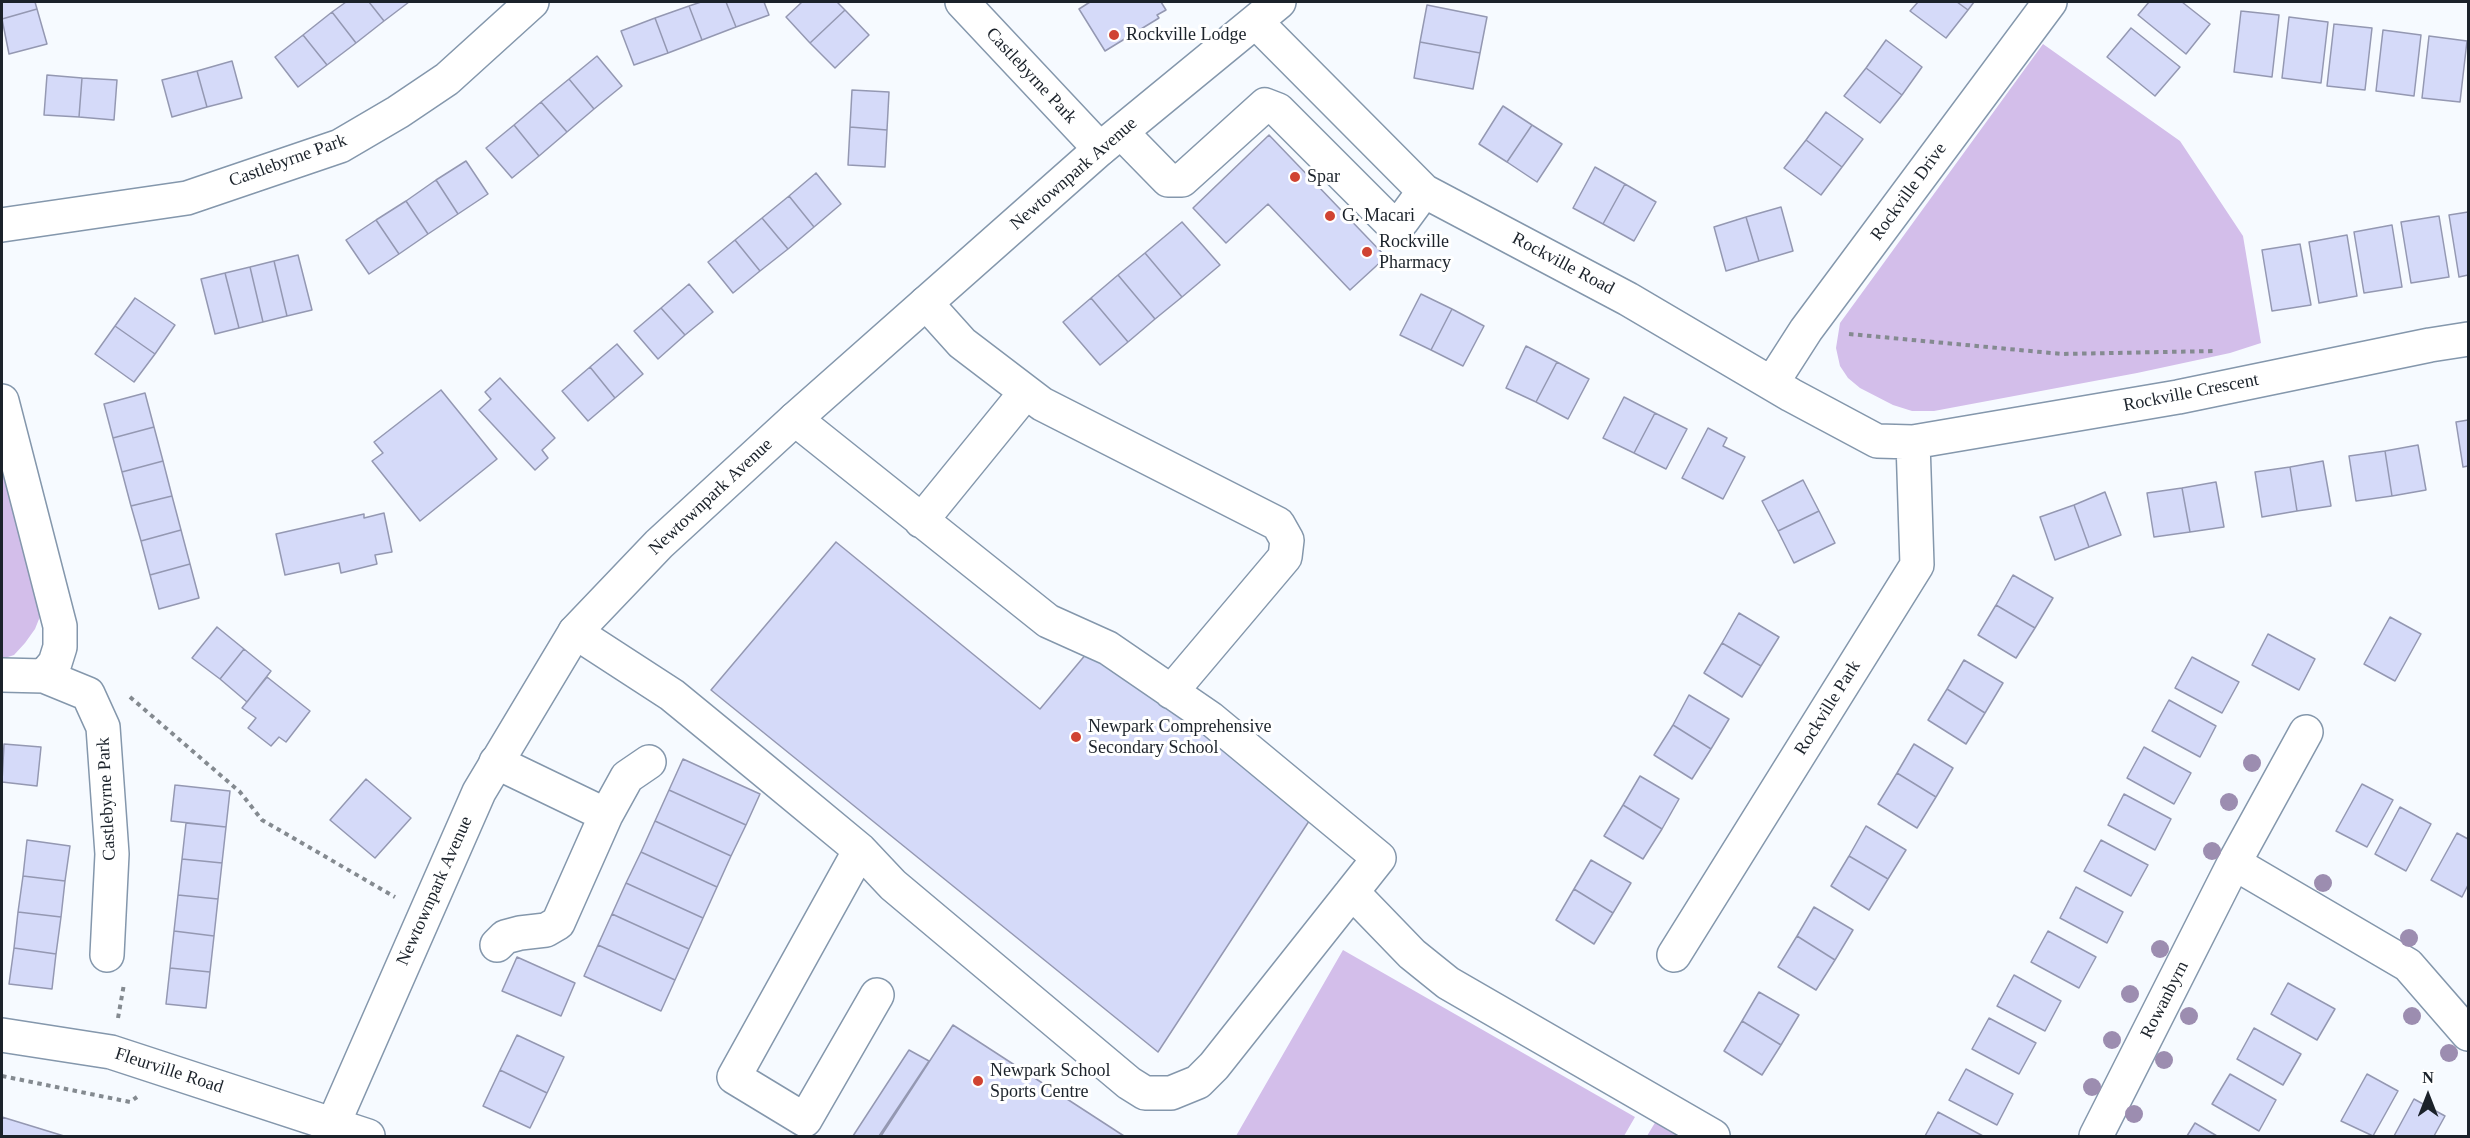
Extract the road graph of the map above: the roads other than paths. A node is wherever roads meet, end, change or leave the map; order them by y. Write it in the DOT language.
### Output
graph roads {
  1 [pos="531,2"];
  2 [pos="962,2"];
  3 [pos="2050,2"];
  4 [pos="1267,12"];
  5 [pos="1111,141"];
  6 [pos="1424,191"];
  7 [pos="2,225"];
  8 [pos="926,303"];
  9 [pos="2469,339"];
  10 [pos="1772,384"];
  11 [pos="1026,392"];
  12 [pos="2,401"];
  13 [pos="795,419"];
  14 [pos="1913,442"];
  15 [pos="921,521"];
  16 [pos="575,632"];
  17 [pos="2,675"];
  18 [pos="44,676"];
  19 [pos="1171,692"];
  20 [pos="2306,732"];
  21 [pos="496,762"];
  22 [pos="649,762"];
  23 [pos="606,815"];
  24 [pos="860,850"];
  25 [pos="2234,863"];
  26 [pos="1352,892"];
  27 [pos="497,945"];
  28 [pos="107,955"];
  29 [pos="1674,955"];
  30 [pos="877,995"];
  31 [pos="2469,1034"];
  32 [pos="2,1035"];
  33 [pos="331,1130"];
  34 [pos="368,1137"];
  35 [pos="1713,1137"];
  36 [pos="2096,1137"];
  1 -- 7 [label="street, Castlebyrne Park"];
  2 -- 5 [label="street, Castlebyrne Park"];
  3 -- 10 [label="street, Rockville Drive"];
  4 -- 5 [label="street, Newtownpark Avenue"];
  4 -- 6 [label="street, Rockville Road"];
  5 -- 6 [label="street, Castlebyrne Park"];
  5 -- 8 [label="street, Newtownpark Avenue"];
  6 -- 10 [label="street, Rockville Road"];
  8 -- 11 [label="street"];
  8 -- 13 [label="street, Newtownpark Avenue"];
  9 -- 14 [label="street, Rockville Crescent"];
  10 -- 14 [label="street, Rockville Road"];
  11 -- 15 [label="street"];
  11 -- 19 [label="street"];
  12 -- 18 [label="street"];
  13 -- 15 [label="street"];
  13 -- 16 [label="street, Newtownpark Avenue"];
  14 -- 29 [label="street, Rockville Park"];
  15 -- 19 [label="street"];
  16 -- 21 [label="street, Newtownpark Avenue"];
  16 -- 24 [label="street"];
  17 -- 18 [label="street"];
  18 -- 28 [label="street, Castlebyrne Park"];
  19 -- 26 [label="street"];
  20 -- 25 [label="street, Rowanbyrn"];
  21 -- 23 [label="street"];
  21 -- 33 [label="street, Newtownpark Avenue"];
  22 -- 23 [label="street"];
  23 -- 27 [label="street"];
  24 -- 26 [label="street"];
  24 -- 30 [label="street"];
  25 -- 31 [label="street"];
  25 -- 36 [label="street, Rowanbyrn"];
  26 -- 35 [label="street"];
  32 -- 33 [label="street, Fleurville Road"];
  33 -- 34 [label="street, Fleurville Road"];
}
